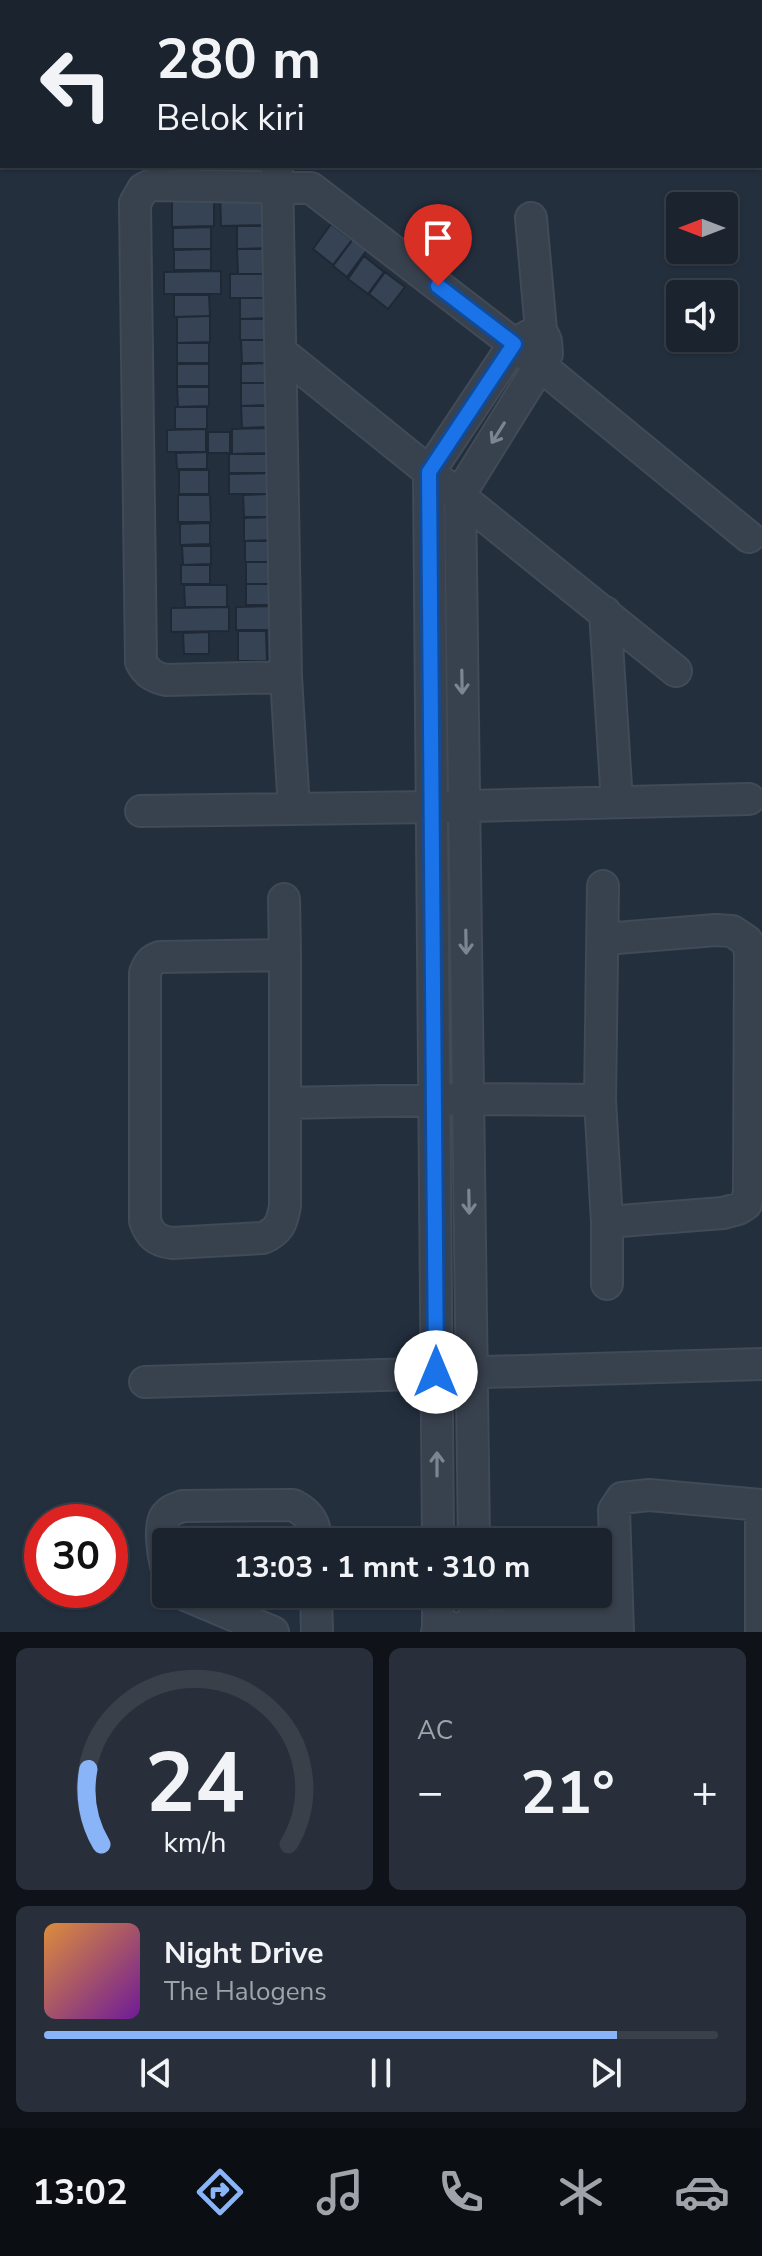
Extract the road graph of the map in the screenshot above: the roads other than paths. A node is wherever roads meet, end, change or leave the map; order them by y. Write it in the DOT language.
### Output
graph roads {
  1 [pos="277,176"];
  2 [pos="531,218"];
  3 [pos="541,330"];
  4 [pos="514,344"];
  5 [pos="281,352"];
  6 [pos="539,367"];
  7 [pos="429,472"];
  8 [pos="460,494"];
  9 [pos="749,537"];
  10 [pos="605,612"];
  11 [pos="676,671"];
  12 [pos="286,677"];
  13 [pos="749,799"];
  14 [pos="617,802"];
  15 [pos="432,807"];
  16 [pos="464,807"];
  17 [pos="294,809"];
  18 [pos="141,811"];
  19 [pos="603,886"];
  20 [pos="284,899"];
  21 [pos="604,939"];
  22 [pos="285,955"];
  23 [pos="468,1099"];
  24 [pos="600,1100"];
  25 [pos="434,1102"];
  26 [pos="287,1103"];
  27 [pos="607,1222"];
  28 [pos="607,1284"];
  29 [pos="762,1364"];
  30 [pos="436,1372"];
  31 [pos="472,1372"];
  32 [pos="145,1382"];
  33 [pos="762,1505"];
  34 [pos="163,1528"];
  35 [pos="315,1528"];
  36 [pos="438,1528"];
  37 [pos="474,1528"];
  38 [pos="216,1608"];
  39 [pos="316,1608"];
  40 [pos="438,1608"];
  41 [pos="474,1608"];
  42 [pos="617,1627"];
  43 [pos="475,1629"];
  44 [pos="438,1631"];
  45 [pos="273,1632"];
  46 [pos="317,1632"];
  47 [pos="761,1632"];
  1 -- 4 [label="street"];
  1 -- 5 [label="street"];
  1 -- 12 [label="street"];
  2 -- 3 [label="street"];
  3 -- 4 [label="street"];
  3 -- 6 [label="street"];
  4 -- 6 [label="street"];
  4 -- 7 [label="street"];
  5 -- 7 [label="street"];
  5 -- 12 [label="street"];
  6 -- 8 [label="street, one-way"];
  6 -- 9 [label="street"];
  7 -- 8 [label="street"];
  7 -- 15 [label="street"];
  8 -- 10 [label="street"];
  8 -- 16 [label="street, one-way"];
  10 -- 11 [label="street"];
  10 -- 14 [label="street"];
  12 -- 17 [label="street"];
  13 -- 14 [label="street"];
  14 -- 16 [label="street"];
  15 -- 16 [label="street"];
  15 -- 17 [label="street"];
  15 -- 25 [label="street"];
  16 -- 23 [label="street, one-way"];
  17 -- 18 [label="street"];
  19 -- 21 [label="street"];
  20 -- 22 [label="street"];
  21 -- 24 [label="street"];
  21 -- 27 [label="street"];
  22 -- 26 [label="street"];
  22 -- 26 [label="street"];
  23 -- 24 [label="street"];
  23 -- 25 [label="street"];
  23 -- 31 [label="street, one-way"];
  24 -- 27 [label="street"];
  25 -- 26 [label="street"];
  25 -- 30 [label="street"];
  27 -- 28 [label="street"];
  29 -- 31 [label="street"];
  30 -- 31 [label="street"];
  30 -- 32 [label="street"];
  36 -- 30 [label="street, one-way"];
  31 -- 37 [label="street"];
  33 -- 42 [label="street"];
  33 -- 47 [label="street"];
  34 -- 35 [label="street"];
  38 -- 45 [label="street"];
  39 -- 46 [label="street"];
  40 -- 44 [label="street"];
  41 -- 43 [label="street"];
  42 -- 43 [label="street"];
  43 -- 44 [label="street"];
}
